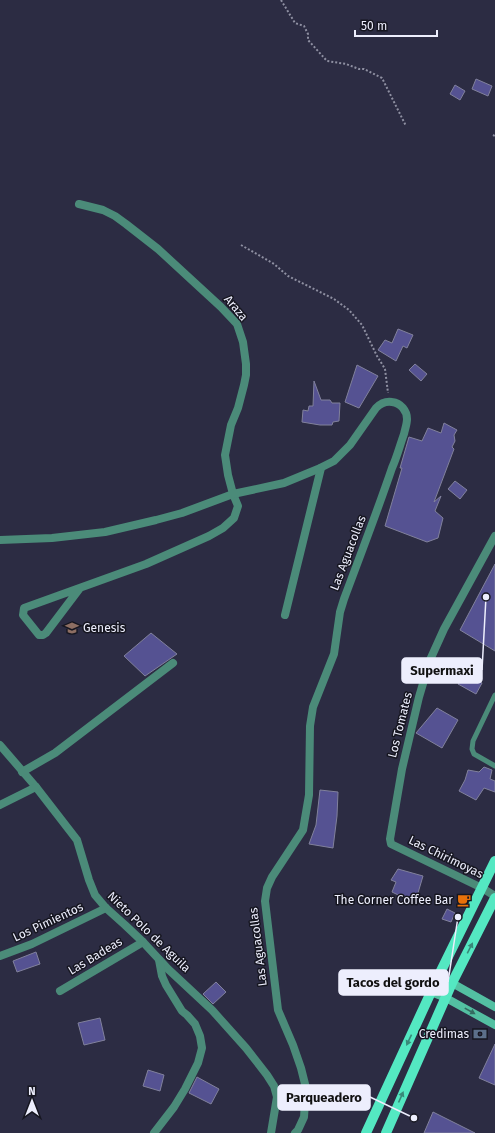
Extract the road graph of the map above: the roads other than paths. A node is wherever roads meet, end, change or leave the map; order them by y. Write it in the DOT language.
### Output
graph roads {
  1 [pos="79,204"];
  2 [pos="321,468"];
  3 [pos="233,494"];
  4 [pos="495,536"];
  5 [pos="0,540"];
  6 [pos="80,588"];
  7 [pos="285,615"];
  8 [pos="173,663"];
  9 [pos="495,695"];
  10 [pos="0,745"];
  11 [pos="495,766"];
  12 [pos="22,772"];
  13 [pos="36,787"];
  14 [pos="0,805"];
  15 [pos="390,839"];
  16 [pos="495,861"];
  17 [pos="482,888"];
  18 [pos="495,897"];
  19 [pos="106,908"];
  20 [pos="143,942"];
  21 [pos="0,956"];
  22 [pos="159,959"];
  23 [pos="438,977"];
  24 [pos="452,983"];
  25 [pos="60,991"];
  26 [pos="431,992"];
  27 [pos="446,998"];
  28 [pos="495,1007"];
  29 [pos="495,1025"];
  30 [pos="154,1133"];
  31 [pos="271,1133"];
  32 [pos="295,1133"];
  33 [pos="366,1133"];
  34 [pos="386,1133"];
  1 -- 3 [label="street, Araza"];
  2 -- 3 [label="street"];
  2 -- 7 [label="street"];
  2 -- 32 [label="street, Las Aguacollas"];
  3 -- 5 [label="street"];
  3 -- 6 [label="street, Araza"];
  4 -- 15 [label="street, Los Tomates"];
  6 -- 6 [label="street, Araza"];
  8 -- 12 [label="street"];
  9 -- 11 [label="lane"];
  10 -- 12 [label="street, Nieto Polo de Aguila"];
  12 -- 13 [label="street, Nieto Polo de Aguila"];
  13 -- 14 [label="street"];
  13 -- 19 [label="street, Nieto Polo de Aguila"];
  15 -- 17 [label="street, Las Chirimoyas"];
  16 -- 17 [label="main road"];
  17 -- 18 [label="street, Las Chirimoyas"];
  17 -- 23 [label="main road"];
  24 -- 18 [label="main road, one-way"];
  19 -- 20 [label="street, Nieto Polo de Aguila"];
  19 -- 21 [label="street, Los Pimientos"];
  20 -- 22 [label="street, Nieto Polo de Aguila"];
  20 -- 25 [label="street, Las Badeas"];
  22 -- 30 [label="street"];
  22 -- 31 [label="street, Nieto Polo de Aguila"];
  23 -- 24 [label="main road"];
  23 -- 26 [label="main road"];
  24 -- 27 [label="main road"];
  24 -- 28 [label="main road"];
  26 -- 27 [label="main road"];
  26 -- 33 [label="main road, one-way"];
  27 -- 29 [label="main road, one-way"];
  34 -- 27 [label="main road, one-way"];
}
